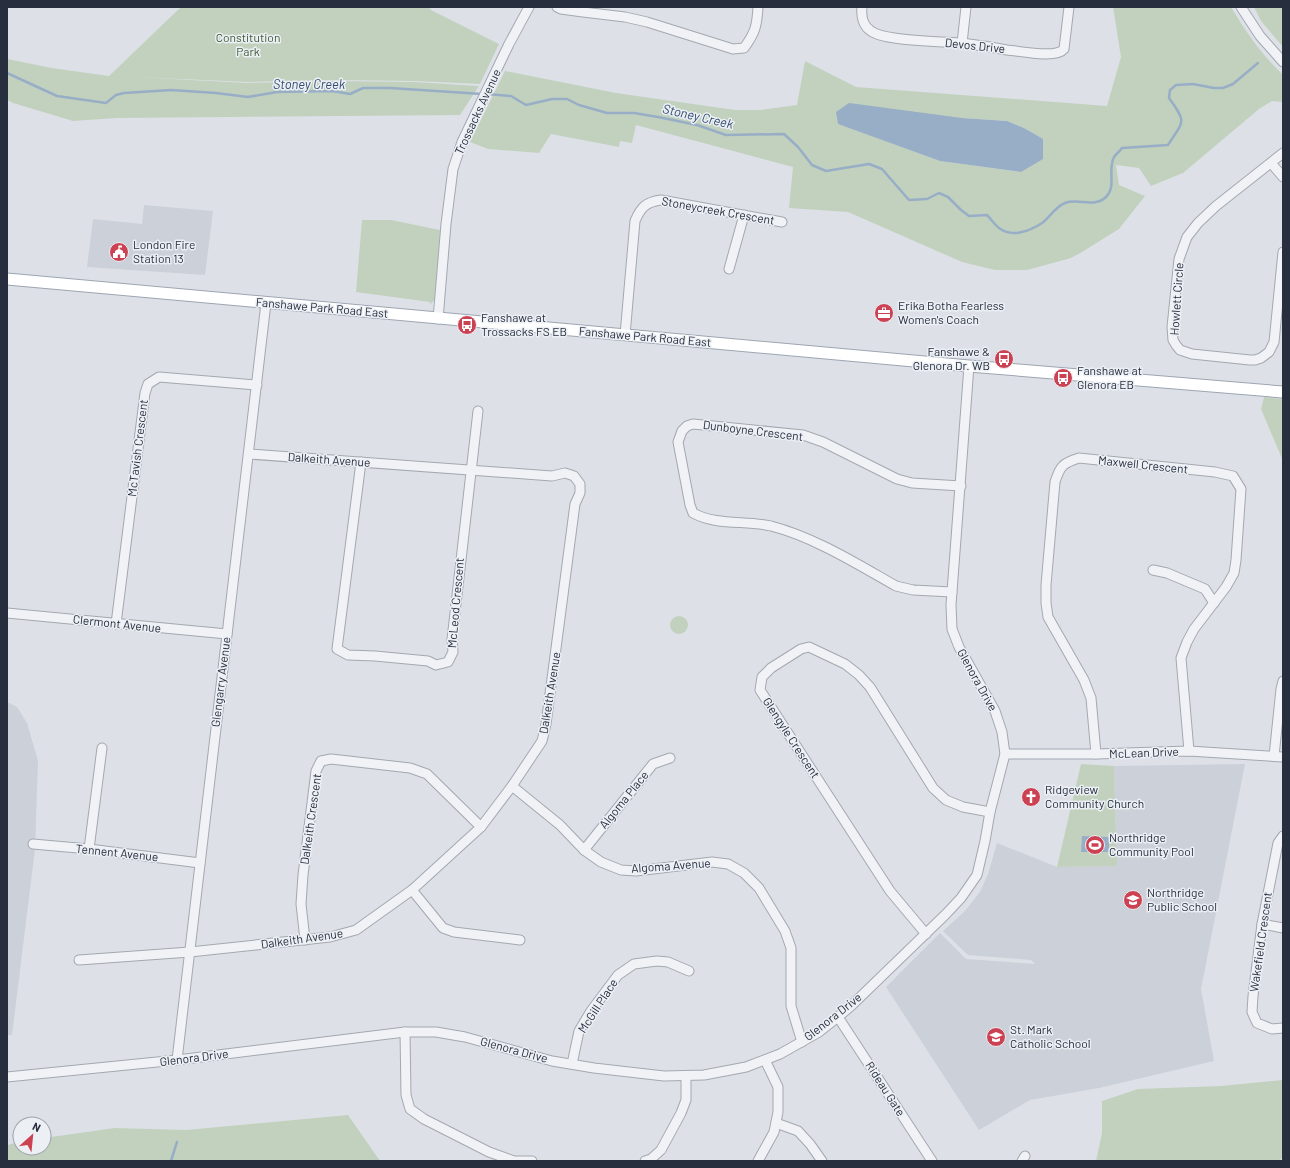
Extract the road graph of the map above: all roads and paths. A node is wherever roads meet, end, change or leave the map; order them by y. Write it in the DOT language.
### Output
graph roads {
  1 [pos="557,7"];
  2 [pos="758,7"];
  3 [pos="862,7"];
  4 [pos="966,7"];
  5 [pos="1069,7"];
  6 [pos="1242,7"];
  7 [pos="527,8"];
  8 [pos="962,43"];
  9 [pos="1283,62"];
  10 [pos="1283,153"];
  11 [pos="1271,162"];
  12 [pos="1283,177"];
  13 [pos="744,215"];
  14 [pos="782,222"];
  15 [pos="1283,252"];
  16 [pos="729,269"];
  17 [pos="7,279"];
  18 [pos="266,303"];
  19 [pos="438,318"];
  20 [pos="625,335"];
  21 [pos="969,366"];
  22 [pos="257,385"];
  23 [pos="1283,392"];
  24 [pos="478,411"];
  25 [pos="249,454"];
  26 [pos="361,462"];
  27 [pos="471,470"];
  28 [pos="961,486"];
  29 [pos="1153,570"];
  30 [pos="952,592"];
  31 [pos="1214,603"];
  32 [pos="7,613"];
  33 [pos="116,624"];
  34 [pos="227,634"];
  35 [pos="1283,681"];
  36 [pos="102,748"];
  37 [pos="1189,751"];
  38 [pos="1005,754"];
  39 [pos="1096,754"];
  40 [pos="1278,757"];
  41 [pos="670,758"];
  42 [pos="512,786"];
  43 [pos="990,812"];
  44 [pos="481,827"];
  45 [pos="1283,836"];
  46 [pos="33,844"];
  47 [pos="89,849"];
  48 [pos="584,850"];
  49 [pos="200,863"];
  50 [pos="412,890"];
  51 [pos="1262,924"];
  52 [pos="1283,928"];
  53 [pos="926,934"];
  54 [pos="305,940"];
  55 [pos="520,940"];
  56 [pos="190,952"];
  57 [pos="79,960"];
  58 [pos="689,971"];
  59 [pos="838,1017"];
  60 [pos="1283,1028"];
  61 [pos="405,1032"];
  62 [pos="802,1042"];
  63 [pos="177,1060"];
  64 [pos="765,1060"];
  65 [pos="572,1064"];
  66 [pos="686,1076"];
  67 [pos="7,1078"];
  68 [pos="776,1123"];
  69 [pos="532,1161"];
  70 [pos="645,1161"];
  71 [pos="758,1161"];
  72 [pos="822,1161"];
  73 [pos="932,1161"];
  1 -- 2 [label="street"];
  3 -- 8 [label="street, Devos Drive"];
  4 -- 8 [label="street"];
  5 -- 8 [label="street, Devos Drive"];
  6 -- 9 [label="street"];
  7 -- 19 [label="street, Trossacks Avenue"];
  10 -- 11 [label="street, Howlett Circle"];
  11 -- 12 [label="street"];
  11 -- 15 [label="street, Howlett Circle"];
  13 -- 14 [label="street, Stoneycreek Crescent"];
  13 -- 16 [label="street"];
  13 -- 20 [label="street, Stoneycreek Crescent"];
  17 -- 18 [label="main road, Fanshawe Park Road East"];
  18 -- 19 [label="main road, Fanshawe Park Road East"];
  18 -- 22 [label="street, Glengarry Avenue"];
  19 -- 20 [label="main road, Fanshawe Park Road East"];
  20 -- 21 [label="main road, Fanshawe Park Road East"];
  21 -- 23 [label="main road, Fanshawe Park Road East"];
  21 -- 28 [label="street, Glenora Drive"];
  22 -- 25 [label="street, Glengarry Avenue"];
  22 -- 33 [label="street, McTavish Crescent"];
  24 -- 27 [label="street, McLeod Crescent"];
  25 -- 26 [label="street, Dalkeith Avenue"];
  25 -- 34 [label="street, Glengarry Avenue"];
  26 -- 27 [label="street, Dalkeith Avenue"];
  26 -- 27 [label="street, McLeod Crescent"];
  27 -- 42 [label="street, Dalkeith Avenue"];
  28 -- 30 [label="street, Glenora Drive"];
  28 -- 30 [label="street, Dunboyne Crescent"];
  29 -- 31 [label="street"];
  30 -- 38 [label="street, Glenora Drive"];
  31 -- 37 [label="street, Maxwell Crescent"];
  31 -- 39 [label="street, Maxwell Crescent"];
  32 -- 33 [label="street, Clermont Avenue"];
  33 -- 34 [label="street, Clermont Avenue"];
  34 -- 49 [label="street, Glengarry Avenue"];
  35 -- 40 [label="street"];
  36 -- 47 [label="street"];
  37 -- 39 [label="street, McLean Drive"];
  37 -- 40 [label="street, McLean Drive"];
  38 -- 39 [label="street, McLean Drive"];
  38 -- 43 [label="street, Glenora Drive"];
  41 -- 48 [label="street, Algoma Place"];
  42 -- 44 [label="street, Dalkeith Avenue"];
  42 -- 48 [label="street, Algoma Avenue"];
  43 -- 53 [label="street, Glenora Drive"];
  43 -- 53 [label="street, Glengyle Crescent"];
  44 -- 50 [label="street, Dalkeith Avenue"];
  44 -- 54 [label="street, Dalkeith Crescent"];
  45 -- 51 [label="street, Wakefield Crescent"];
  46 -- 47 [label="street, Tennent Avenue"];
  47 -- 49 [label="street, Tennent Avenue"];
  48 -- 62 [label="street, Algoma Avenue"];
  49 -- 56 [label="street, Glengarry Avenue"];
  50 -- 54 [label="street, Dalkeith Avenue"];
  50 -- 55 [label="street"];
  51 -- 52 [label="street"];
  51 -- 60 [label="street, Wakefield Crescent"];
  53 -- 59 [label="street, Glenora Drive"];
  54 -- 56 [label="street, Dalkeith Avenue"];
  56 -- 57 [label="street, Dalkeith Avenue"];
  56 -- 63 [label="street, Glengarry Avenue"];
  58 -- 65 [label="street, McGill Place"];
  59 -- 62 [label="street, Glenora Drive"];
  59 -- 73 [label="street, Rideau Gate"];
  61 -- 63 [label="street, Glenora Drive"];
  61 -- 65 [label="street, Glenora Drive"];
  61 -- 69 [label="street"];
  62 -- 64 [label="street, Glenora Drive"];
  63 -- 67 [label="street, Glenora Drive"];
  64 -- 66 [label="street, Glenora Drive"];
  64 -- 68 [label="street"];
  65 -- 66 [label="street, Glenora Drive"];
  66 -- 70 [label="street"];
  68 -- 71 [label="street"];
  68 -- 72 [label="street"];
}
